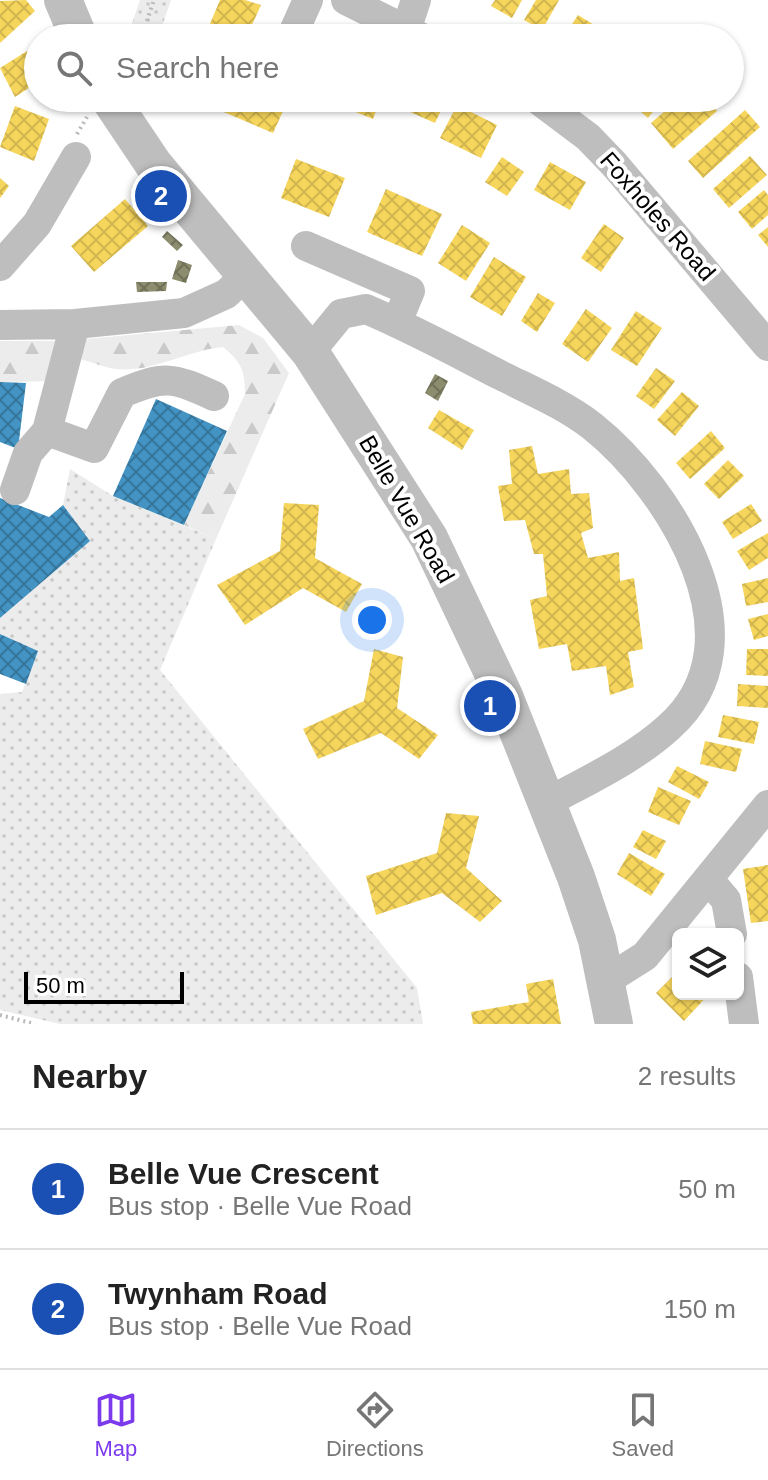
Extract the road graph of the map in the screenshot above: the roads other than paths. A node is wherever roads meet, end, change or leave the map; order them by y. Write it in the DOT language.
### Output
graph roads {
  1 [pos="63,0"];
  2 [pos="308,0"];
  3 [pos="346,0"];
  4 [pos="416,0"];
  5 [pos="73,24"];
  6 [pos="297,24"];
  7 [pos="394,24"];
  8 [pos="415,24"];
  9 [pos="107,112"];
  10 [pos="555,112"];
  11 [pos="76,157"];
  12 [pos="306,246"];
  13 [pos="0,266"];
  14 [pos="246,275"];
  15 [pos="397,322"];
  16 [pos="75,324"];
  17 [pos="0,325"];
  18 [pos="764,332"];
  19 [pos="310,352"];
  20 [pos="214,396"];
  21 [pos="47,431"];
  22 [pos="15,490"];
  23 [pos="546,803"];
  24 [pos="768,805"];
  25 [pos="709,880"];
  26 [pos="731,928"];
  27 [pos="607,980"];
  28 [pos="741,1000"];
  29 [pos="614,1024"];
  30 [pos="744,1024"];
  1 -- 5 [label="main road"];
  2 -- 6 [label="street"];
  3 -- 7 [label="street"];
  4 -- 8 [label="street"];
  9 -- 14 [label="main road, Belle Vue Road"];
  10 -- 18 [label="street, Foxholes Road"];
  11 -- 13 [label="street"];
  12 -- 15 [label="street"];
  14 -- 16 [label="street"];
  14 -- 19 [label="main road, Belle Vue Road"];
  15 -- 19 [label="street"];
  15 -- 23 [label="street"];
  16 -- 17 [label="street"];
  16 -- 21 [label="street"];
  19 -- 23 [label="main road, Belle Vue Road"];
  20 -- 21 [label="street"];
  21 -- 22 [label="street"];
  23 -- 27 [label="main road, Belle Vue Road"];
  24 -- 25 [label="street"];
  25 -- 26 [label="street"];
  25 -- 27 [label="street"];
  27 -- 29 [label="main road, Belle Vue Road"];
  28 -- 30 [label="street"];
}
